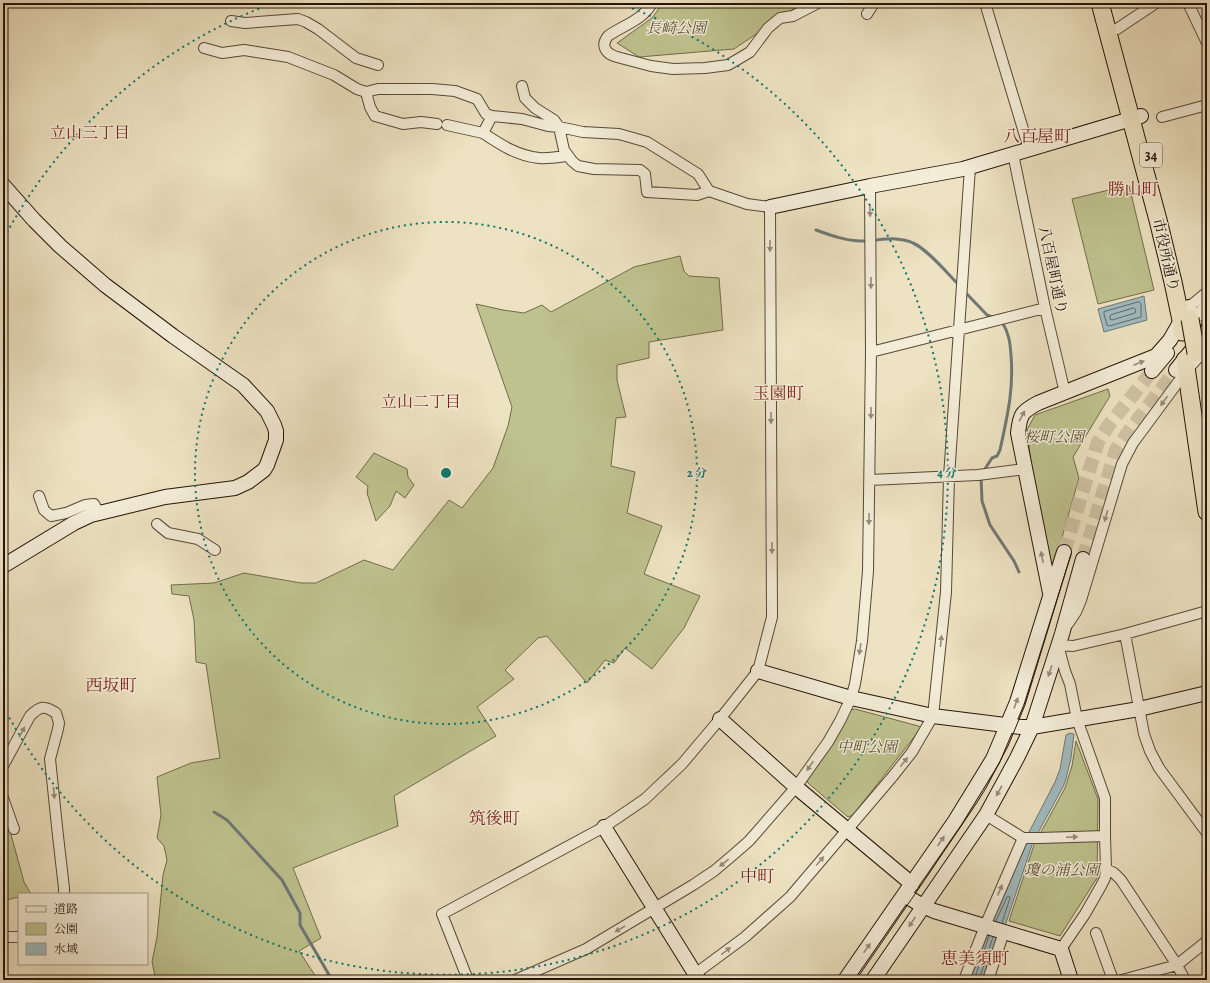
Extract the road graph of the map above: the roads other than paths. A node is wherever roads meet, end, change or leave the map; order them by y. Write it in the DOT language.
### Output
graph roads {
  1 [pos="652,3"];
  2 [pos="818,3"];
  3 [pos="874,3"];
  4 [pos="985,3"];
  5 [pos="1100,3"];
  6 [pos="1110,3"];
  7 [pos="1156,3"];
  8 [pos="1188,3"];
  9 [pos="867,14"];
  10 [pos="231,21"];
  11 [pos="1117,29"];
  12 [pos="1207,43"];
  13 [pos="204,48"];
  14 [pos="378,65"];
  15 [pos="522,86"];
  16 [pos="366,92"];
  17 [pos="1207,105"];
  18 [pos="492,116"];
  19 [pos="1136,118"];
  20 [pos="1162,118"];
  21 [pos="436,124"];
  22 [pos="447,125"];
  23 [pos="559,127"];
  24 [pos="483,134"];
  25 [pos="1029,149"];
  26 [pos="1013,154"];
  27 [pos="567,156"];
  28 [pos="970,167"];
  29 [pos="3,185"];
  30 [pos="870,186"];
  31 [pos="709,191"];
  32 [pos="770,207"];
  33 [pos="1207,292"];
  34 [pos="1207,306"];
  35 [pos="1045,308"];
  36 [pos="1185,319"];
  37 [pos="959,330"];
  38 [pos="1207,331"];
  39 [pos="871,352"];
  40 [pos="1191,360"];
  41 [pos="1152,371"];
  42 [pos="1065,392"];
  43 [pos="1207,431"];
  44 [pos="1025,469"];
  45 [pos="949,477"];
  46 [pos="870,480"];
  47 [pos="38,496"];
  48 [pos="1207,512"];
  49 [pos="100,513"];
  50 [pos="157,524"];
  51 [pos="215,550"];
  52 [pos="1064,552"];
  53 [pos="1083,559"];
  54 [pos="3,566"];
  55 [pos="1050,595"];
  56 [pos="1207,611"];
  57 [pos="1125,634"];
  58 [pos="1060,639"];
  59 [pos="758,671"];
  60 [pos="1207,693"];
  61 [pos="850,698"];
  62 [pos="1139,709"];
  63 [pos="933,716"];
  64 [pos="720,720"];
  65 [pos="1077,720"];
  66 [pos="1007,726"];
  67 [pos="1032,727"];
  68 [pos="3,766"];
  69 [pos="796,787"];
  70 [pos="3,798"];
  71 [pos="986,815"];
  72 [pos="604,827"];
  73 [pos="14,829"];
  74 [pos="847,829"];
  75 [pos="1207,833"];
  76 [pos="1105,836"];
  77 [pos="1023,838"];
  78 [pos="1106,869"];
  79 [pos="908,890"];
  80 [pos="64,893"];
  81 [pos="923,906"];
  82 [pos="654,909"];
  83 [pos="986,927"];
  84 [pos="1004,932"];
  85 [pos="1096,933"];
  86 [pos="3,937"];
  87 [pos="18,937"];
  88 [pos="1207,942"];
  89 [pos="1061,949"];
  90 [pos="1177,965"];
  91 [pos="693,978"];
  92 [pos="468,980"];
  93 [pos="516,980"];
  94 [pos="845,980"];
  95 [pos="874,980"];
  96 [pos="964,980"];
  97 [pos="988,980"];
  98 [pos="1071,980"];
  99 [pos="1113,980"];
  100 [pos="1122,980"];
  101 [pos="1185,980"];
  1 -- 2 [label="street"];
  3 -- 9 [label="street"];
  4 -- 25 [label="street"];
  5 -- 19 [label="highway, 市役所通り / 34"];
  6 -- 11 [label="highway, 市役所通り / 34"];
  7 -- 11 [label="street"];
  8 -- 12 [label="street"];
  10 -- 14 [label="street"];
  11 -- 19 [label="highway, 市役所通り / 34"];
  13 -- 16 [label="street"];
  15 -- 23 [label="street"];
  16 -- 18 [label="street"];
  16 -- 21 [label="street"];
  17 -- 20 [label="street"];
  18 -- 23 [label="street"];
  18 -- 24 [label="street"];
  19 -- 25 [label="street"];
  19 -- 36 [label="highway, 市役所通り / 34"];
  22 -- 24 [label="street"];
  23 -- 27 [label="street"];
  23 -- 31 [label="street"];
  24 -- 27 [label="street"];
  25 -- 26 [label="street"];
  26 -- 28 [label="street"];
  26 -- 35 [label="street, 八百屋町通り"];
  27 -- 31 [label="street"];
  28 -- 30 [label="street"];
  28 -- 37 [label="street"];
  29 -- 49 [label="street"];
  30 -- 32 [label="street"];
  30 -- 39 [label="street, one-way"];
  31 -- 32 [label="street"];
  32 -- 59 [label="street, one-way"];
  33 -- 36 [label="street"];
  34 -- 41 [label="street"];
  35 -- 37 [label="street"];
  35 -- 42 [label="street, 八百屋町通り"];
  36 -- 40 [label="highway, 市役所通り / 34"];
  42 -- 36 [label="street, one-way"];
  37 -- 39 [label="street"];
  37 -- 45 [label="street"];
  38 -- 40 [label="street"];
  39 -- 46 [label="street, one-way"];
  40 -- 43 [label="highway, 市役所通り / 34"];
  40 -- 48 [label="highway, 市役所通り / 34"];
  40 -- 58 [label="street, one-way"];
  44 -- 42 [label="street, one-way"];
  44 -- 45 [label="street"];
  55 -- 44 [label="street, one-way"];
  45 -- 46 [label="street"];
  63 -- 45 [label="street, one-way"];
  46 -- 61 [label="street, one-way"];
  47 -- 49 [label="street"];
  49 -- 54 [label="street"];
  50 -- 51 [label="street"];
  52 -- 55 [label="street"];
  53 -- 58 [label="street"];
  66 -- 55 [label="street, one-way"];
  56 -- 57 [label="street"];
  57 -- 58 [label="street"];
  57 -- 62 [label="street"];
  58 -- 65 [label="street"];
  58 -- 67 [label="street, one-way"];
  59 -- 61 [label="street"];
  59 -- 64 [label="street"];
  60 -- 62 [label="street"];
  61 -- 63 [label="street"];
  61 -- 69 [label="street, one-way"];
  62 -- 65 [label="street"];
  62 -- 75 [label="street"];
  63 -- 66 [label="street"];
  74 -- 63 [label="street, one-way"];
  64 -- 69 [label="street"];
  64 -- 72 [label="street"];
  65 -- 67 [label="street"];
  65 -- 76 [label="street"];
  66 -- 67 [label="street"];
  79 -- 66 [label="street, one-way"];
  67 -- 71 [label="street, one-way"];
  68 -- 80 [label="street, one-way"];
  69 -- 74 [label="street"];
  69 -- 82 [label="street, one-way"];
  70 -- 73 [label="street"];
  71 -- 77 [label="street"];
  71 -- 81 [label="street"];
  72 -- 82 [label="street"];
  72 -- 92 [label="street"];
  74 -- 79 [label="street"];
  91 -- 74 [label="street, one-way"];
  77 -- 76 [label="street, one-way"];
  76 -- 78 [label="street"];
  83 -- 77 [label="street, one-way"];
  78 -- 89 [label="street"];
  78 -- 90 [label="street"];
  79 -- 81 [label="street"];
  94 -- 79 [label="street, one-way"];
  81 -- 83 [label="street"];
  81 -- 95 [label="street, one-way"];
  82 -- 91 [label="street"];
  82 -- 93 [label="street, one-way"];
  83 -- 84 [label="street"];
  83 -- 96 [label="street"];
  84 -- 89 [label="street"];
  84 -- 97 [label="street"];
  85 -- 99 [label="street"];
  86 -- 87 [label="street"];
  88 -- 90 [label="street"];
  89 -- 98 [label="street"];
  90 -- 100 [label="street"];
  90 -- 101 [label="street"];
}
